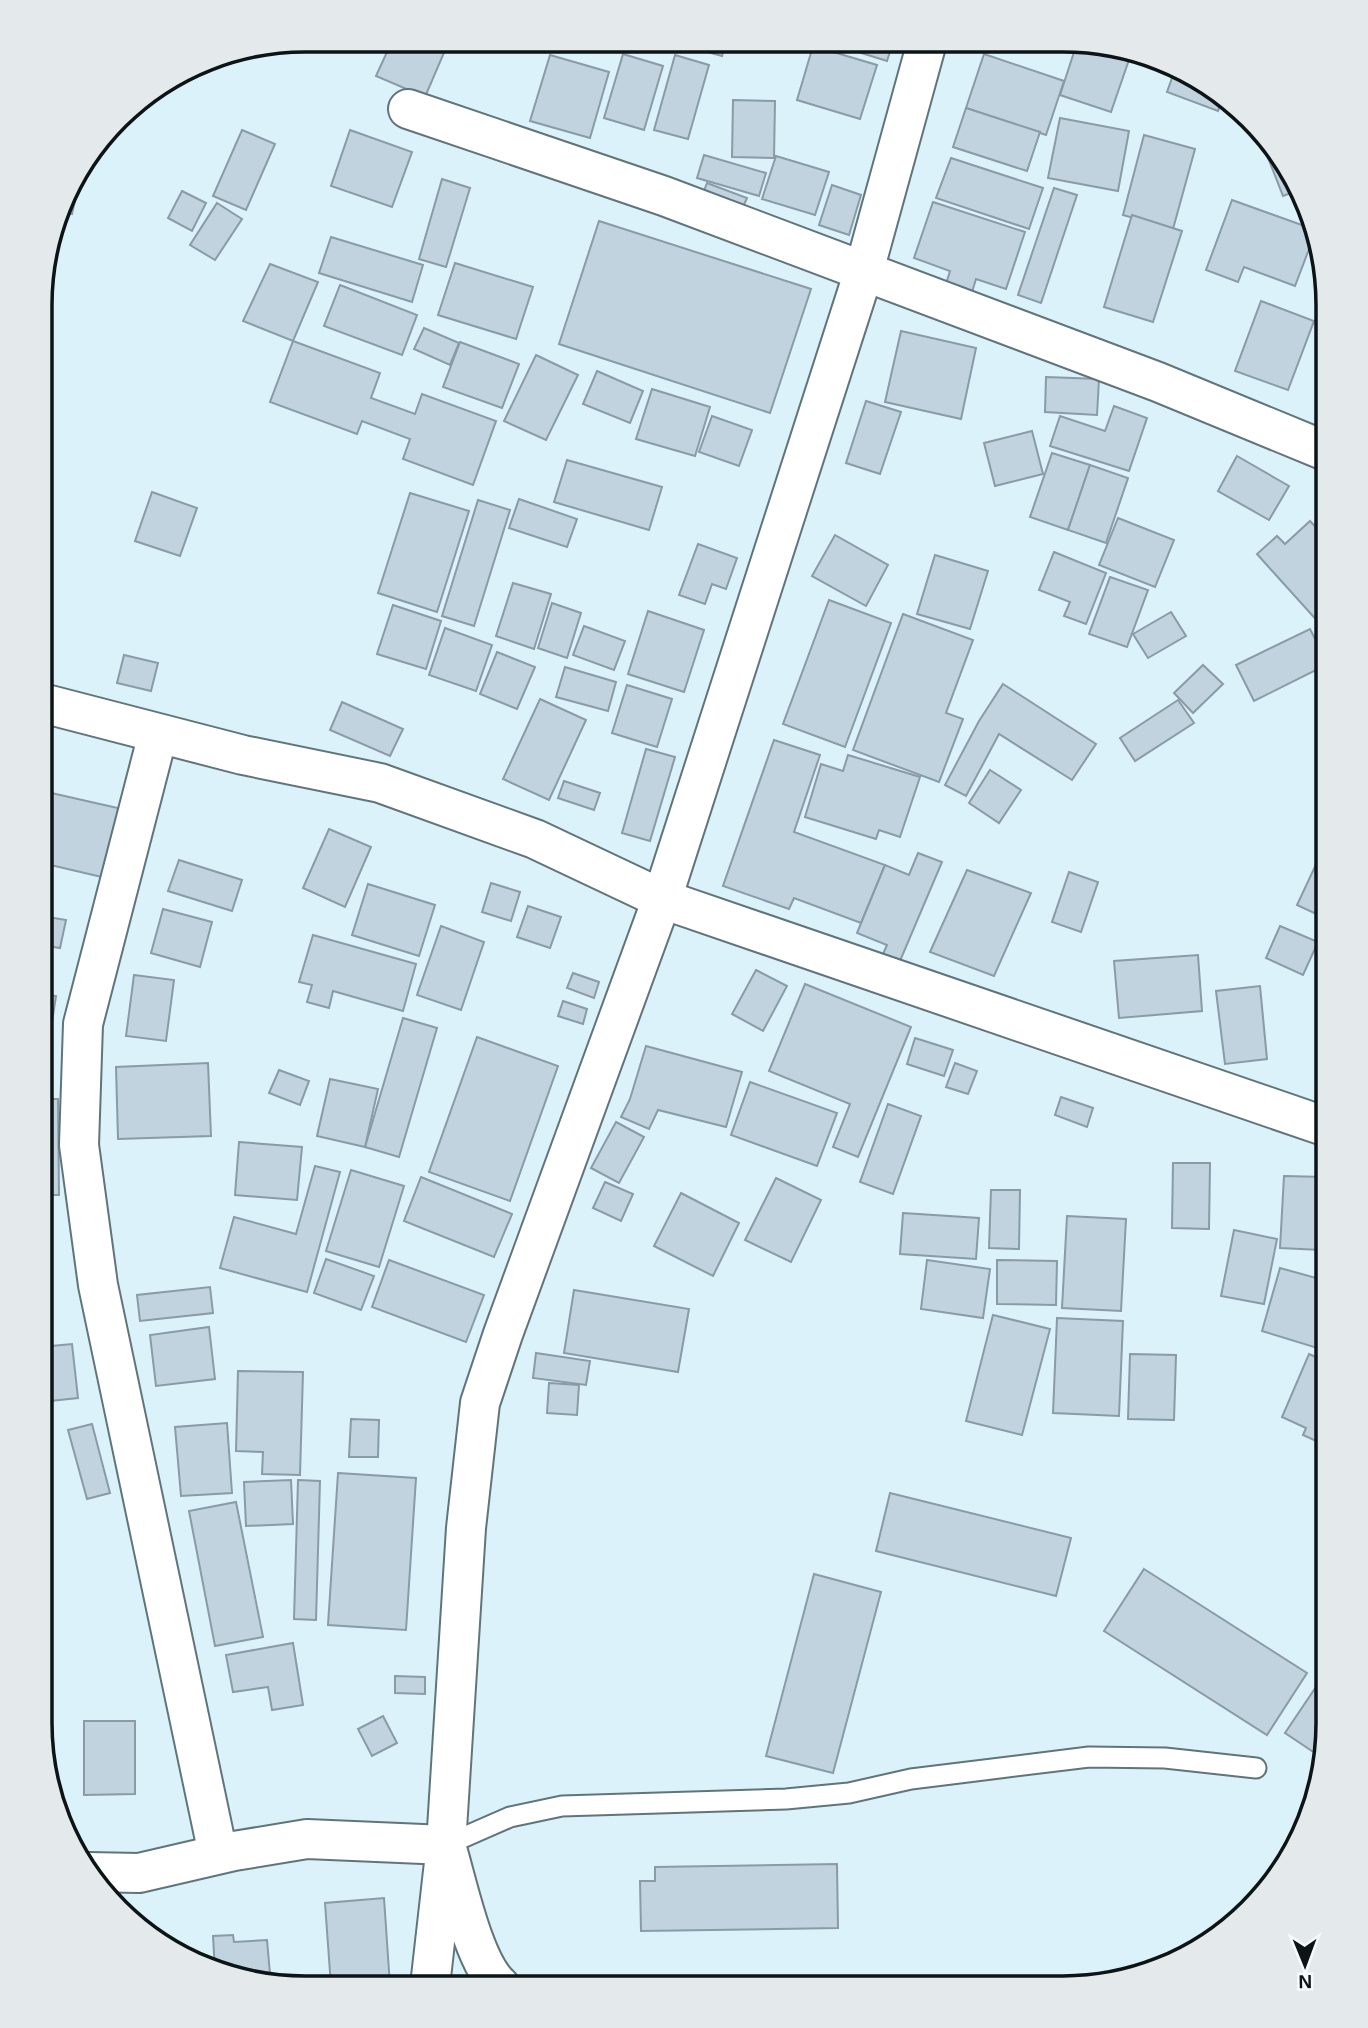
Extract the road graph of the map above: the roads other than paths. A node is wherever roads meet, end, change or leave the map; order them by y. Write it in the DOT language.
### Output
graph roads {
  1 [pos="924,52"];
  2 [pos="408,109"];
  3 [pos="864,271"];
  4 [pos="1316,447"];
  5 [pos="52,706"];
  6 [pos="158,734"];
  7 [pos="662,899"];
  8 [pos="1316,1122"];
  9 [pos="1256,1768"];
  10 [pos="446,1845"];
  11 [pos="218,1854"];
  12 [pos="102,1872"];
  13 [pos="431,1976"];
  14 [pos="489,1976"];
  1 -- 3 [label="street"];
  2 -- 3 [label="street"];
  3 -- 4 [label="street"];
  3 -- 7 [label="street"];
  5 -- 6 [label="street"];
  6 -- 7 [label="street"];
  6 -- 11 [label="street"];
  7 -- 8 [label="street"];
  7 -- 10 [label="street"];
  9 -- 10 [label="lane"];
  10 -- 11 [label="street"];
  10 -- 13 [label="street"];
  10 -- 14 [label="street"];
  11 -- 12 [label="street"];
}
